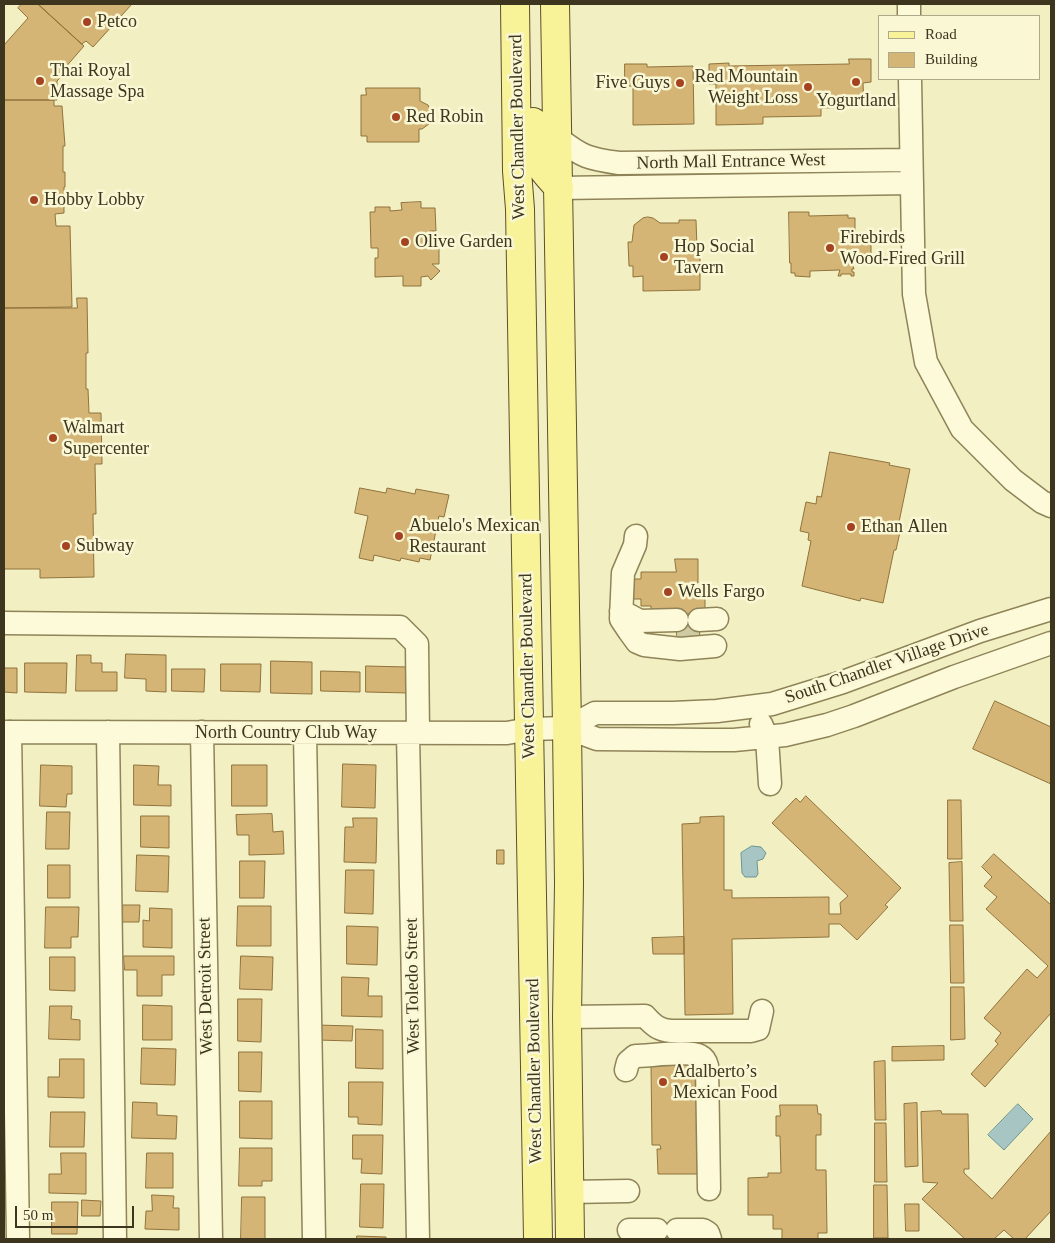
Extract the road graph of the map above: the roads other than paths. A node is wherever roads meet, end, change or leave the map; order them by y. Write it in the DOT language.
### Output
graph roads {
  1 [pos="515,4"];
  2 [pos="555,4"];
  3 [pos="516,57"];
  4 [pos="910,80"];
  5 [pos="558,138"];
  6 [pos="911,160"];
  7 [pos="517,171"];
  8 [pos="912,183"];
  9 [pos="558,188"];
  10 [pos="561,300"];
  11 [pos="1051,506"];
  12 [pos="636,536"];
  13 [pos="1051,608"];
  14 [pos="625,622"];
  15 [pos="4,624"];
  16 [pos="677,628"];
  17 [pos="709,630"];
  18 [pos="1051,643"];
  19 [pos="754,707"];
  20 [pos="567,728"];
  21 [pos="529,729"];
  22 [pos="7,732"];
  23 [pos="108,732"];
  24 [pos="202,732"];
  25 [pos="305,733"];
  26 [pos="413,734"];
  27 [pos="767,738"];
  28 [pos="770,784"];
  29 [pos="762,1011"];
  30 [pos="567,1017"];
  31 [pos="9,1049"];
  32 [pos="626,1070"];
  33 [pos="10,1154"];
  34 [pos="709,1189"];
  35 [pos="628,1191"];
  36 [pos="569,1192"];
  37 [pos="629,1230"];
  38 [pos="687,1234"];
  39 [pos="18,1239"];
  40 [pos="115,1239"];
  41 [pos="210,1239"];
  42 [pos="314,1239"];
  43 [pos="418,1239"];
  44 [pos="538,1239"];
  45 [pos="570,1239"];
  1 -- 3 [label="main road, West Chandler Boulevard"];
  2 -- 5 [label="main road, West Chandler Boulevard"];
  3 -- 7 [label="main road, West Chandler Boulevard"];
  3 -- 9 [label="main road"];
  4 -- 6 [label="street"];
  5 -- 6 [label="street, North Mall Entrance West"];
  5 -- 9 [label="main road, West Chandler Boulevard"];
  6 -- 8 [label="street"];
  7 -- 10 [label="main road"];
  7 -- 21 [label="main road, West Chandler Boulevard"];
  8 -- 9 [label="street, North Mall Entrance West"];
  8 -- 11 [label="street"];
  9 -- 10 [label="main road, West Chandler Boulevard"];
  10 -- 20 [label="main road, West Chandler Boulevard"];
  12 -- 14 [label="street"];
  13 -- 19 [label="street, South Chandler Village Drive"];
  14 -- 16 [label="street"];
  14 -- 17 [label="street"];
  15 -- 26 [label="street, West Toledo Street"];
  18 -- 27 [label="street, South Chandler Village Drive"];
  19 -- 20 [label="street, South Chandler Village Drive"];
  19 -- 27 [label="street"];
  20 -- 21 [label="street, North Country Club Way"];
  20 -- 27 [label="street, South Chandler Village Drive"];
  20 -- 30 [label="main road, West Chandler Boulevard"];
  21 -- 26 [label="street, North Country Club Way"];
  21 -- 44 [label="main road, West Chandler Boulevard"];
  22 -- 23 [label="street, North Country Club Way"];
  22 -- 31 [label="street"];
  23 -- 24 [label="street, North Country Club Way"];
  23 -- 40 [label="street"];
  24 -- 25 [label="street, North Country Club Way"];
  24 -- 41 [label="street, West Detroit Street"];
  25 -- 26 [label="street, North Country Club Way"];
  25 -- 42 [label="street"];
  26 -- 43 [label="street, West Toledo Street"];
  27 -- 28 [label="street"];
  29 -- 30 [label="street"];
  30 -- 36 [label="main road, West Chandler Boulevard"];
  31 -- 33 [label="street"];
  32 -- 34 [label="street"];
  33 -- 39 [label="street"];
  35 -- 36 [label="street"];
  36 -- 45 [label="main road, West Chandler Boulevard"];
  37 -- 38 [label="street"];
}
